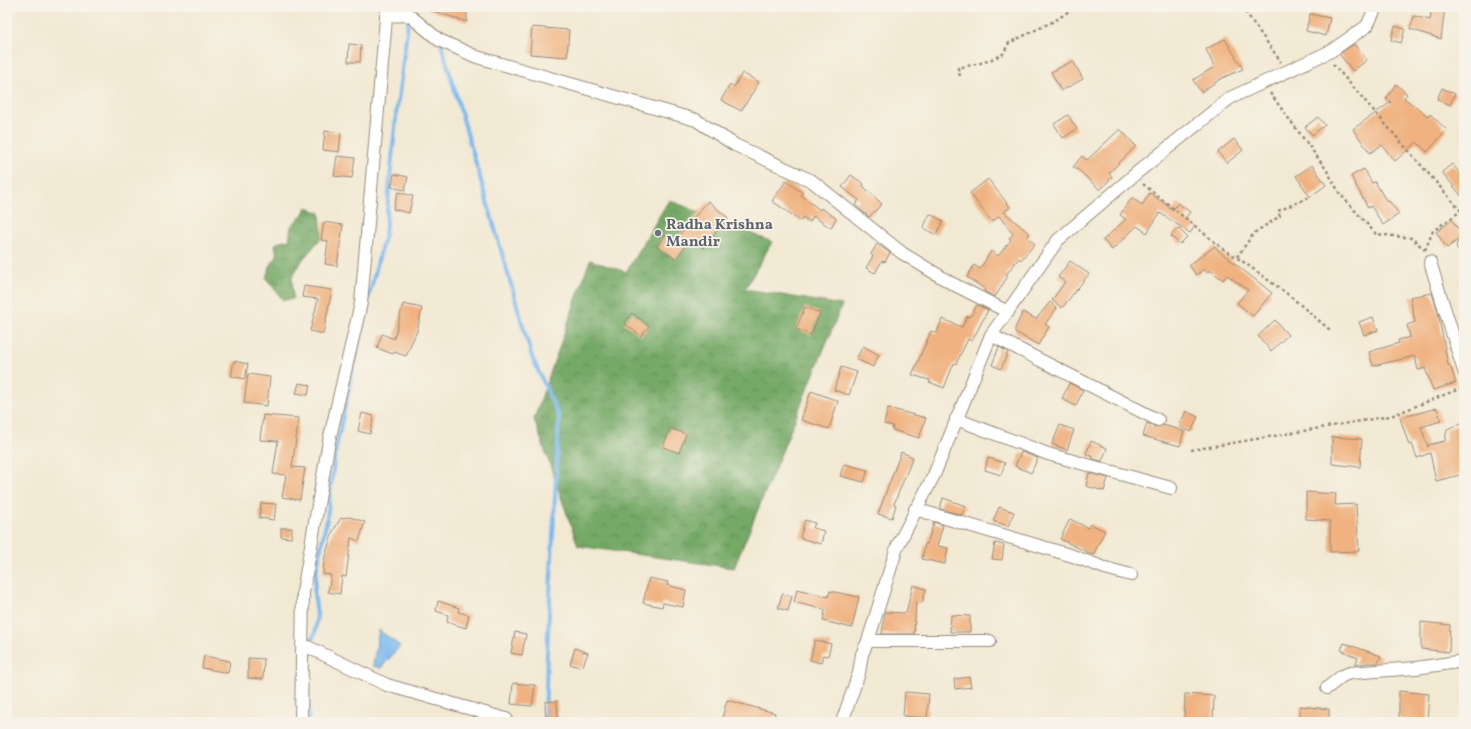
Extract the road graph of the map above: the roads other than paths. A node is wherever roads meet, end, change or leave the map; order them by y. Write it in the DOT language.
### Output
graph roads {
  1 [pos="1376,7"];
  2 [pos="386,12"];
  3 [pos="1430,262"];
  4 [pos="1008,312"];
  5 [pos="991,335"];
  6 [pos="1464,371"];
  7 [pos="956,419"];
  8 [pos="1158,420"];
  9 [pos="1171,488"];
  10 [pos="915,509"];
  11 [pos="1131,575"];
  12 [pos="868,641"];
  13 [pos="990,641"];
  14 [pos="302,651"];
  15 [pos="1464,661"];
  16 [pos="1327,688"];
  17 [pos="508,721"];
  18 [pos="301,722"];
  19 [pos="842,722"];
  1 -- 4 [label="street"];
  2 -- 4 [label="street"];
  2 -- 14 [label="street"];
  3 -- 6 [label="street"];
  4 -- 5 [label="street"];
  5 -- 7 [label="street"];
  5 -- 8 [label="street"];
  7 -- 9 [label="street"];
  7 -- 10 [label="street"];
  10 -- 11 [label="street"];
  10 -- 12 [label="street"];
  12 -- 13 [label="street"];
  12 -- 19 [label="street"];
  14 -- 17 [label="street"];
  14 -- 18 [label="street"];
  15 -- 16 [label="street"];
}
